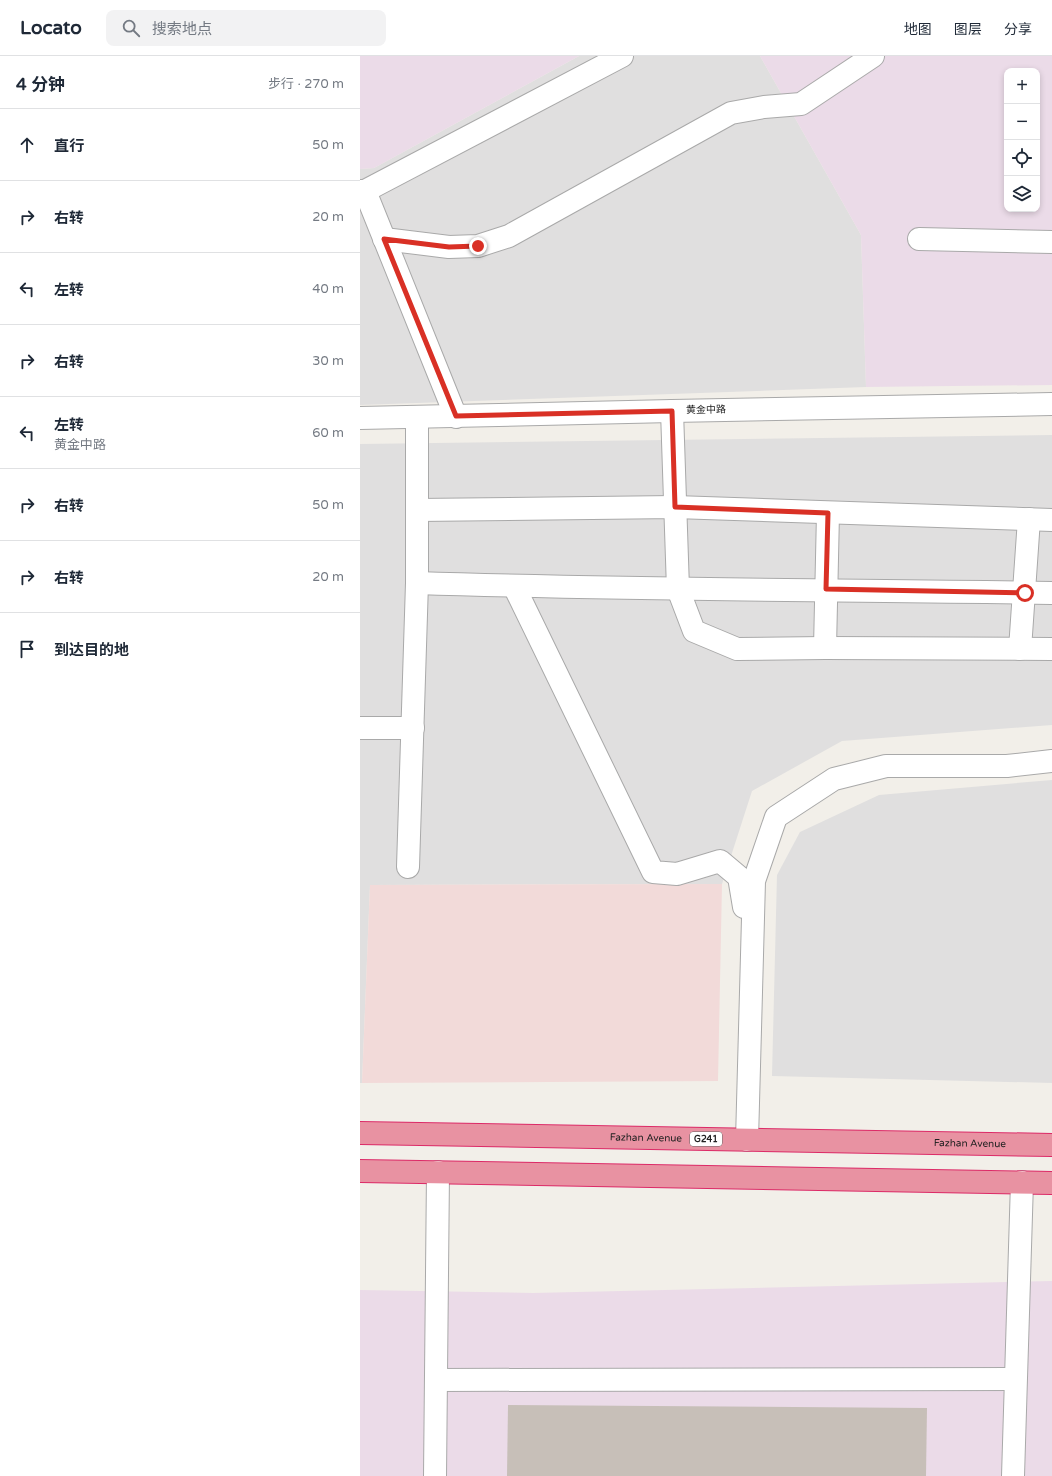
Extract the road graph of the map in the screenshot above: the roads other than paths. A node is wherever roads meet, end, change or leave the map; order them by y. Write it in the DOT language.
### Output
graph roads {
  1 [pos="622,56"];
  2 [pos="873,56"];
  3 [pos="363,191"];
  4 [pos="384,239"];
  5 [pos="919,239"];
  6 [pos="1052,242"];
  7 [pos="1052,404"];
  8 [pos="672,411"];
  9 [pos="417,416"];
  10 [pos="456,416"];
  11 [pos="360,418"];
  12 [pos="675,507"];
  13 [pos="417,510"];
  14 [pos="828,513"];
  15 [pos="1029,519"];
  16 [pos="1052,520"];
  17 [pos="417,583"];
  18 [pos="514,586"];
  19 [pos="678,589"];
  20 [pos="826,589"];
  21 [pos="1025,593"];
  22 [pos="1052,593"];
  23 [pos="825,648"];
  24 [pos="1020,649"];
  25 [pos="1052,650"];
  26 [pos="360,728"];
  27 [pos="412,728"];
  28 [pos="1052,761"];
  29 [pos="408,867"];
  30 [pos="752,941"];
  31 [pos="360,1133"];
  32 [pos="747,1140"];
  33 [pos="1052,1145"];
  34 [pos="360,1171"];
  35 [pos="438,1172"];
  36 [pos="1022,1182"];
  37 [pos="1052,1183"];
  38 [pos="1015,1379"];
  39 [pos="436,1380"];
  40 [pos="435,1476"];
  41 [pos="1013,1476"];
  1 -- 3 [label="street"];
  2 -- 4 [label="street"];
  3 -- 4 [label="street"];
  4 -- 10 [label="street"];
  5 -- 6 [label="street"];
  7 -- 8 [label="street, 黄金中路"];
  8 -- 10 [label="street, 黄金中路"];
  8 -- 12 [label="street"];
  9 -- 10 [label="street, 黄金中路"];
  9 -- 11 [label="street, 黄金中路"];
  9 -- 13 [label="street"];
  12 -- 13 [label="street"];
  12 -- 14 [label="street"];
  12 -- 19 [label="street"];
  13 -- 17 [label="street"];
  14 -- 15 [label="street"];
  14 -- 20 [label="street"];
  15 -- 16 [label="street"];
  15 -- 21 [label="street"];
  17 -- 18 [label="street"];
  17 -- 27 [label="street"];
  18 -- 19 [label="street"];
  18 -- 30 [label="street"];
  19 -- 20 [label="street"];
  19 -- 23 [label="street"];
  20 -- 21 [label="street"];
  20 -- 23 [label="street"];
  21 -- 22 [label="street"];
  21 -- 24 [label="street"];
  23 -- 24 [label="street"];
  24 -- 25 [label="street"];
  26 -- 27 [label="street"];
  27 -- 29 [label="street"];
  28 -- 30 [label="street"];
  30 -- 32 [label="street"];
  31 -- 32 [label="highway, Fazhan Avenue / G241"];
  32 -- 33 [label="highway, Fazhan Avenue / G241"];
  34 -- 35 [label="highway"];
  35 -- 36 [label="highway"];
  35 -- 39 [label="street"];
  36 -- 37 [label="highway"];
  36 -- 38 [label="street"];
  38 -- 39 [label="street"];
  38 -- 41 [label="street"];
  39 -- 40 [label="street"];
}
